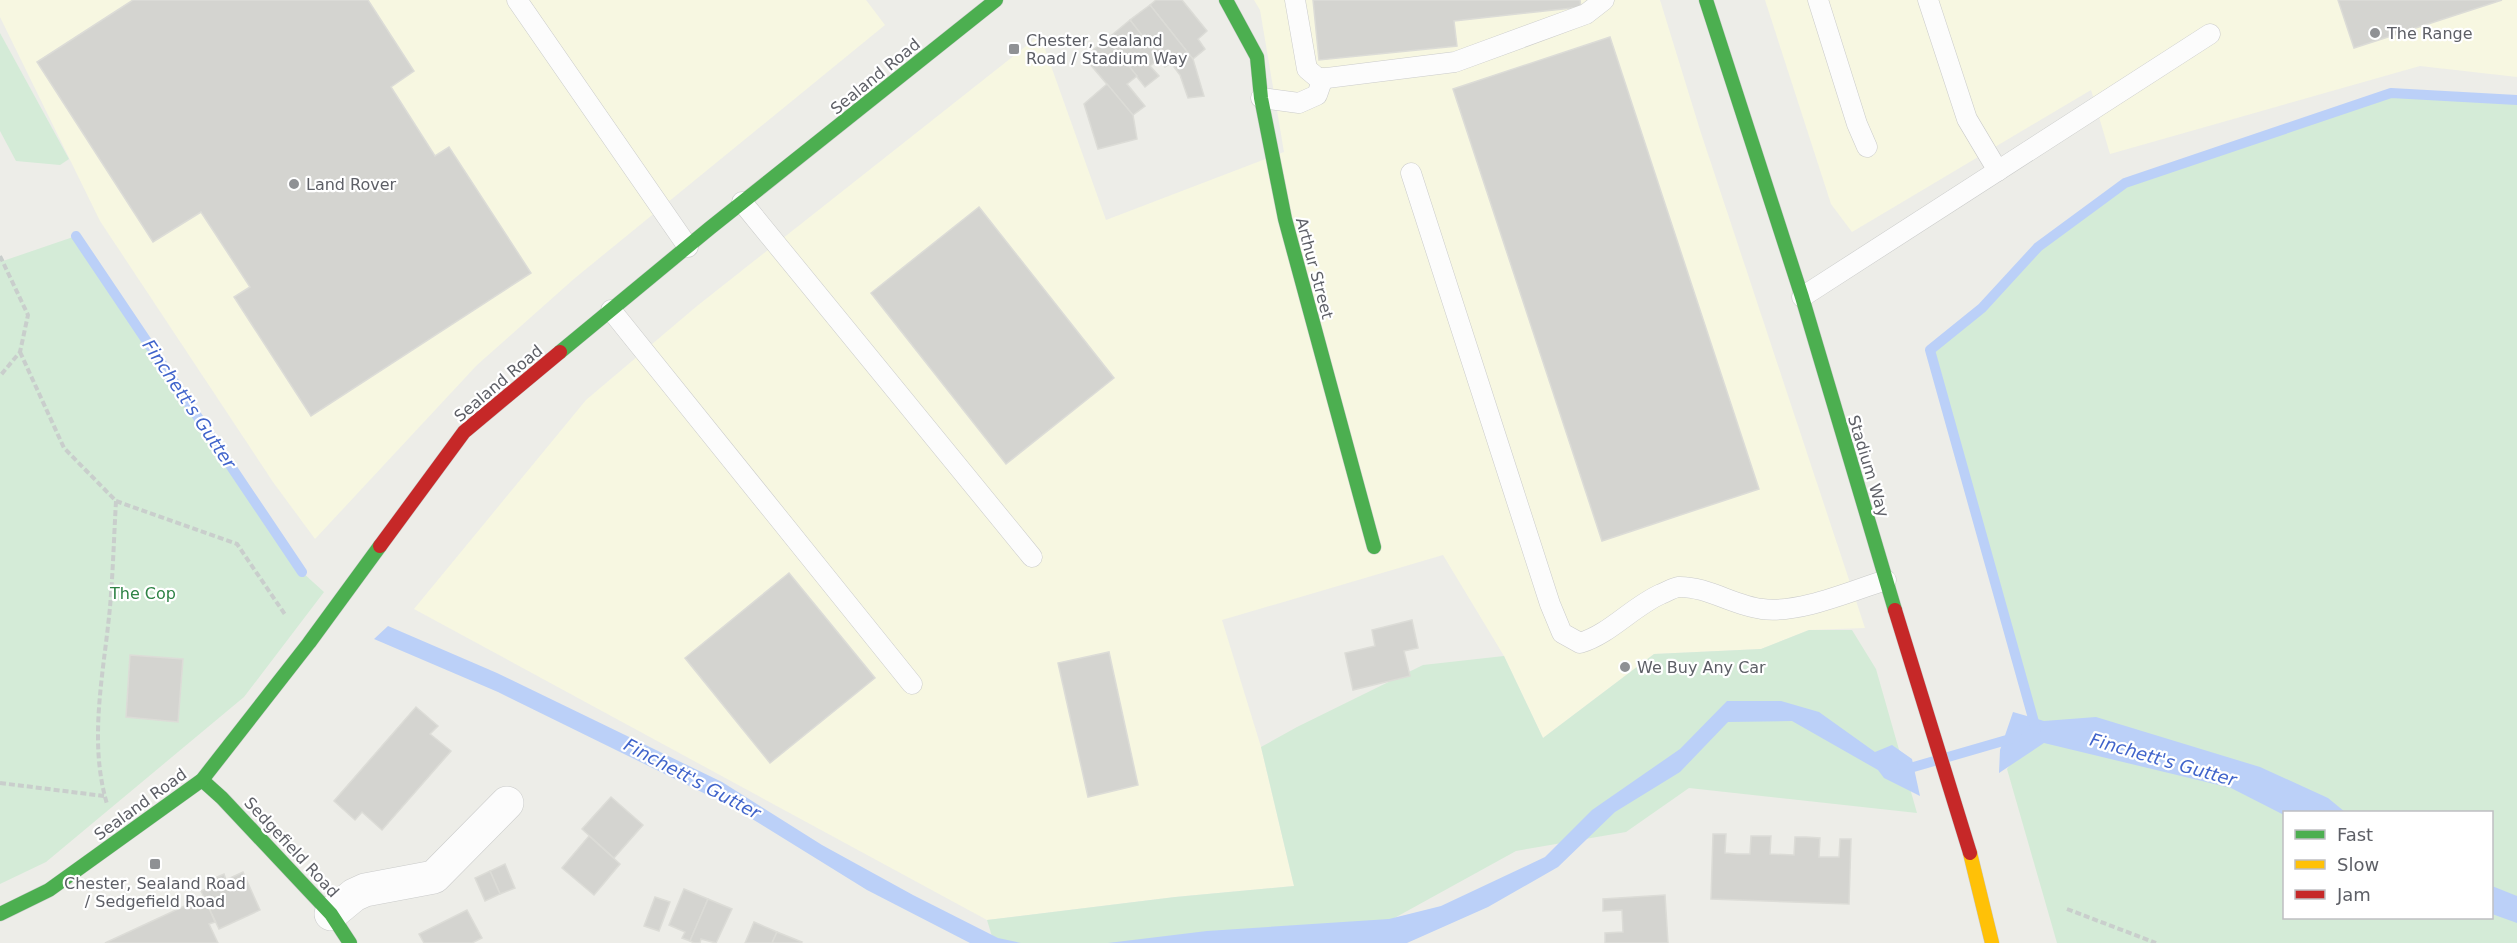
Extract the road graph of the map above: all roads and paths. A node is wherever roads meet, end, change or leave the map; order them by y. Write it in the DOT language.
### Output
graph roads {
  1 [pos="517,0"];
  2 [pos="1226,0"];
  3 [pos="1295,0"];
  4 [pos="1604,0"];
  5 [pos="1706,0"];
  6 [pos="1818,0"];
  7 [pos="1928,0"];
  8 [pos="987,3"];
  9 [pos="2210,34"];
  10 [pos="1323,78"];
  11 [pos="1262,98"];
  12 [pos="1867,147"];
  13 [pos="1998,171"];
  14 [pos="1411,173"];
  15 [pos="742,202"];
  16 [pos="688,247"];
  17 [pos="0,256"];
  18 [pos="1802,297"];
  19 [pos="611,310"];
  20 [pos="20,352"];
  21 [pos="0,376"];
  22 [pos="116,501"];
  23 [pos="1374,547"];
  24 [pos="1032,557"];
  25 [pos="1886,580"];
  26 [pos="306,646"];
  27 [pos="912,684"];
  28 [pos="202,780"];
  29 [pos="0,783"];
  30 [pos="104,796"];
  31 [pos="507,803"];
  32 [pos="117,841"];
  33 [pos="2067,909"];
  34 [pos="0,914"];
  35 [pos="332,914"];
  36 [pos="350,943"];
  37 [pos="1992,943"];
  38 [pos="2156,943"];
  1 -- 16 [label="lane"];
  2 -- 11 [label="street, Arthur Street"];
  3 -- 10 [label="lane"];
  4 -- 10 [label="lane"];
  5 -- 18 [label="street, Stadium Way"];
  6 -- 12 [label="lane"];
  7 -- 13 [label="lane"];
  8 -- 15 [label="street, Sealand Road"];
  9 -- 13 [label="lane"];
  10 -- 11 [label="lane"];
  11 -- 23 [label="street, Arthur Street"];
  13 -- 18 [label="lane"];
  14 -- 25 [label="lane"];
  15 -- 16 [label="street, Sealand Road"];
  15 -- 24 [label="lane"];
  16 -- 19 [label="street, Sealand Road"];
  17 -- 20 [label="path"];
  18 -- 25 [label="street, Stadium Way"];
  19 -- 26 [label="street, Sealand Road"];
  19 -- 27 [label="lane"];
  20 -- 21 [label="path"];
  20 -- 22 [label="path"];
  22 -- 26 [label="path"];
  22 -- 30 [label="path"];
  25 -- 37 [label="street, Stadium Way"];
  26 -- 28 [label="street, Sealand Road"];
  28 -- 32 [label="street, Sealand Road"];
  28 -- 35 [label="street, Sedgefield Road"];
  29 -- 30 [label="path"];
  30 -- 32 [label="path"];
  31 -- 35 [label="street"];
  32 -- 34 [label="street, Sealand Road"];
  33 -- 38 [label="path"];
  35 -- 36 [label="street, Sedgefield Road"];
}
